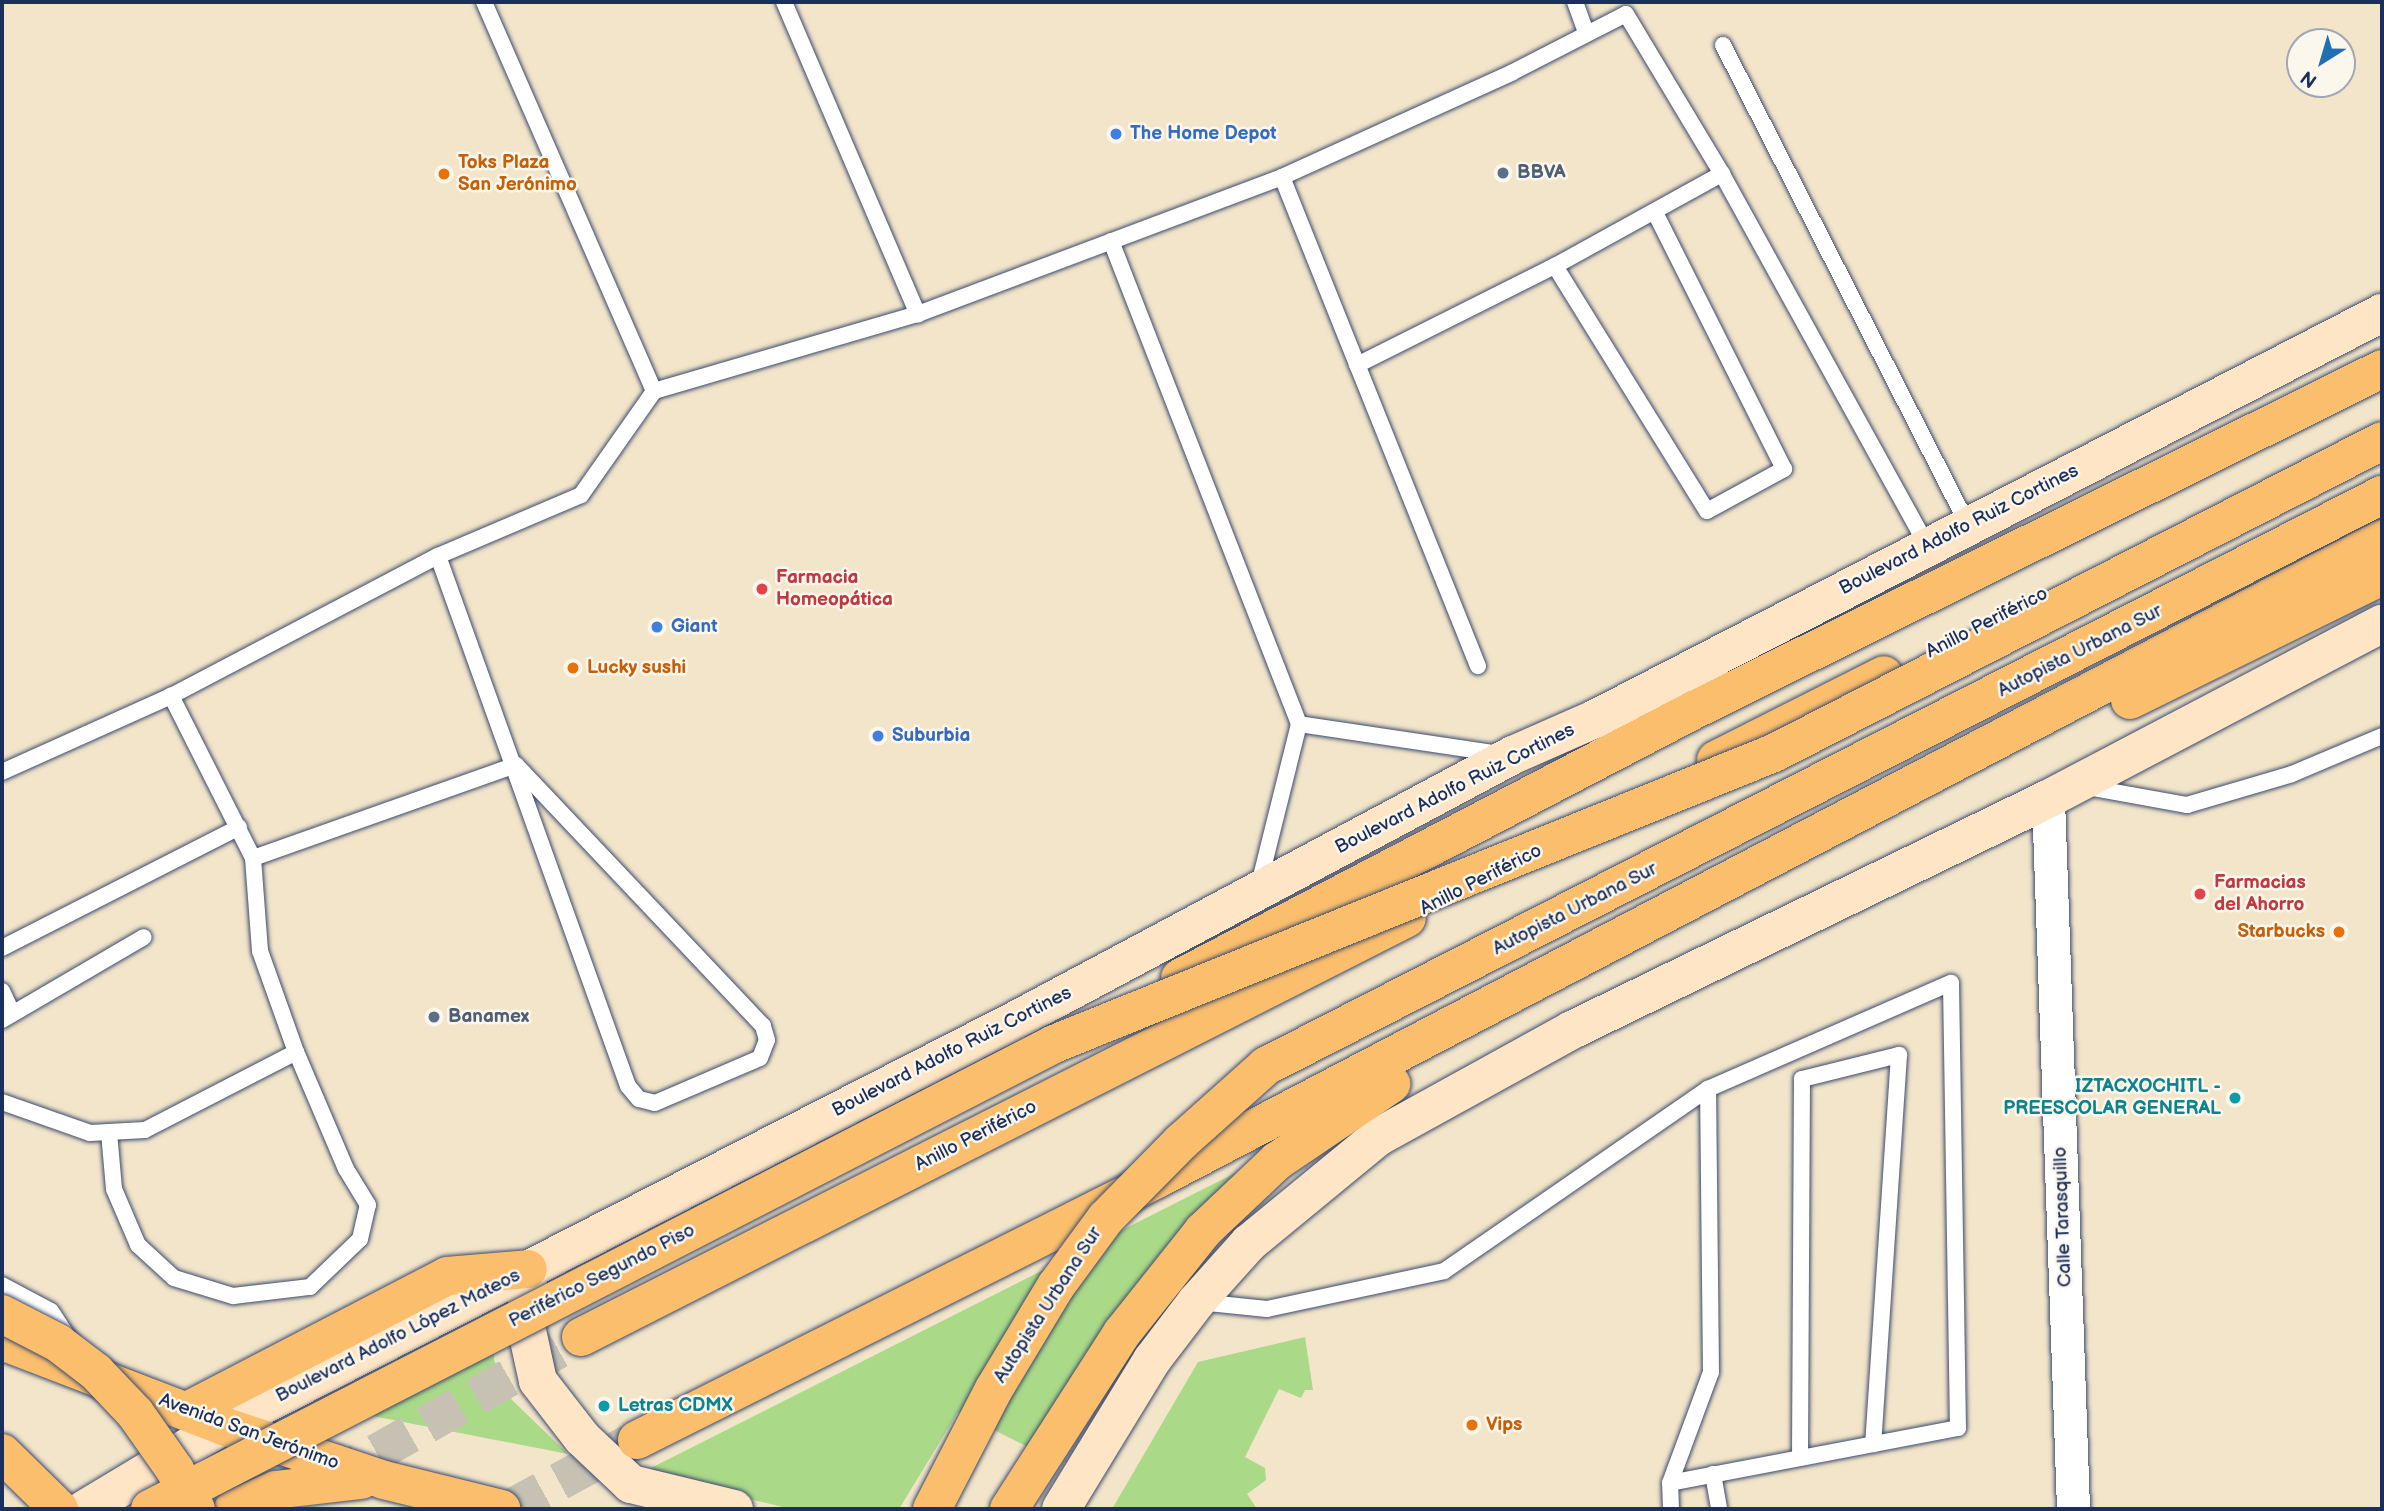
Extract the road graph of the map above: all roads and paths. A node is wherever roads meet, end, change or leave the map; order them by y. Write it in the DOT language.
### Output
graph roads {
  1 [pos="484,2"];
  2 [pos="785,2"];
  3 [pos="1575,2"];
  4 [pos="1586,32"];
  5 [pos="1723,45"];
  6 [pos="1722,174"];
  7 [pos="1282,177"];
  8 [pos="1655,212"];
  9 [pos="1111,241"];
  10 [pos="1555,266"];
  11 [pos="2382,313"];
  12 [pos="918,314"];
  13 [pos="1357,365"];
  14 [pos="2382,369"];
  15 [pos="654,391"];
  16 [pos="2382,422"];
  17 [pos="2382,441"];
  18 [pos="2382,495"];
  19 [pos="1968,525"];
  20 [pos="2382,540"];
  21 [pos="1927,546"];
  22 [pos="438,556"];
  23 [pos="2382,576"];
  24 [pos="2382,624"];
  25 [pos="1478,666"];
  26 [pos="171,696"];
  27 [pos="1299,724"];
  28 [pos="2382,736"];
  29 [pos="1513,755"];
  30 [pos="516,765"];
  31 [pos="2,772"];
  32 [pos="2061,792"];
  33 [pos="239,827"];
  34 [pos="253,858"];
  35 [pos="1257,891"];
  36 [pos="144,937"];
  37 [pos="2,948"];
  38 [pos="2,991"];
  39 [pos="7,1016"];
  40 [pos="1054,1044"];
  41 [pos="296,1052"];
  42 [pos="1708,1089"];
  43 [pos="2,1102"];
  44 [pos="109,1132"];
  45 [pos="528,1269"];
  46 [pos="2,1285"];
  47 [pos="1197,1301"];
  48 [pos="2,1314"];
  49 [pos="581,1337"];
  50 [pos="2,1341"];
  51 [pos="93,1374"];
  52 [pos="187,1411"];
  53 [pos="223,1426"];
  54 [pos="637,1440"];
  55 [pos="1873,1444"];
  56 [pos="2,1453"];
  57 [pos="1801,1458"];
  58 [pos="1713,1474"];
  59 [pos="384,1480"];
  60 [pos="1670,1483"];
  61 [pos="59,1509"];
  62 [pos="85,1509"];
  63 [pos="150,1509"];
  64 [pos="195,1509"];
  65 [pos="233,1509"];
  66 [pos="501,1509"];
  67 [pos="734,1509"];
  68 [pos="932,1509"];
  69 [pos="1009,1509"];
  70 [pos="1061,1509"];
  71 [pos="1671,1509"];
  72 [pos="1719,1509"];
  73 [pos="2073,1509"];
  1 -- 15 [label="lane"];
  2 -- 12 [label="lane"];
  3 -- 4 [label="lane"];
  4 -- 6 [label="lane"];
  4 -- 7 [label="lane"];
  5 -- 19 [label="lane"];
  6 -- 8 [label="lane"];
  6 -- 21 [label="lane"];
  7 -- 9 [label="lane"];
  7 -- 13 [label="lane"];
  8 -- 10 [label="lane"];
  8 -- 10 [label="lane"];
  9 -- 12 [label="lane"];
  9 -- 27 [label="lane"];
  10 -- 13 [label="lane"];
  11 -- 19 [label="main road, Boulevard Adolfo Ruiz Cortines"];
  12 -- 15 [label="lane"];
  13 -- 25 [label="lane"];
  14 -- 40 [label="main road, bridge"];
  15 -- 22 [label="lane"];
  16 -- 49 [label="main road, Anillo Periférico"];
  17 -- 40 [label="main road, bridge"];
  18 -- 68 [label="main road, Autopista Urbana Sur, bridge"];
  19 -- 21 [label="main road, Boulevard Adolfo Ruiz Cortines"];
  20 -- 54 [label="main road"];
  21 -- 29 [label="main road, Boulevard Adolfo Ruiz Cortines"];
  22 -- 26 [label="lane"];
  22 -- 30 [label="lane"];
  23 -- 69 [label="main road"];
  24 -- 32 [label="main road"];
  26 -- 31 [label="lane"];
  26 -- 33 [label="lane"];
  27 -- 29 [label="lane"];
  27 -- 35 [label="lane"];
  28 -- 32 [label="lane"];
  29 -- 35 [label="main road, Boulevard Adolfo Ruiz Cortines"];
  30 -- 30 [label="lane"];
  30 -- 34 [label="lane"];
  32 -- 47 [label="main road"];
  32 -- 73 [label="street, Calle Tarasquillo"];
  33 -- 34 [label="lane"];
  33 -- 37 [label="lane"];
  34 -- 41 [label="lane"];
  35 -- 45 [label="main road, Boulevard Adolfo Ruiz Cortines"];
  36 -- 39 [label="lane"];
  38 -- 39 [label="lane"];
  40 -- 63 [label="main road, Periférico Segundo Piso, bridge"];
  41 -- 44 [label="lane"];
  41 -- 44 [label="lane"];
  42 -- 47 [label="lane"];
  42 -- 55 [label="lane"];
  42 -- 60 [label="lane"];
  43 -- 44 [label="lane"];
  45 -- 52 [label="main road"];
  45 -- 53 [label="main road, Boulevard Adolfo López Mateos"];
  45 -- 67 [label="main road"];
  46 -- 51 [label="lane"];
  47 -- 70 [label="main road"];
  48 -- 64 [label="main road, bridge"];
  50 -- 51 [label="main road, Avenida San Jerónimo"];
  51 -- 52 [label="main road, Avenida San Jerónimo"];
  52 -- 53 [label="main road, Avenida San Jerónimo"];
  53 -- 59 [label="main road, Avenida San Jerónimo"];
  53 -- 62 [label="main road, Boulevard Adolfo López Mateos"];
  55 -- 57 [label="lane"];
  55 -- 57 [label="lane"];
  56 -- 61 [label="main road"];
  57 -- 58 [label="lane"];
  58 -- 60 [label="lane"];
  58 -- 72 [label="lane"];
  59 -- 65 [label="main road"];
  59 -- 66 [label="main road, Avenida San Jerónimo"];
  60 -- 71 [label="lane"];
}
